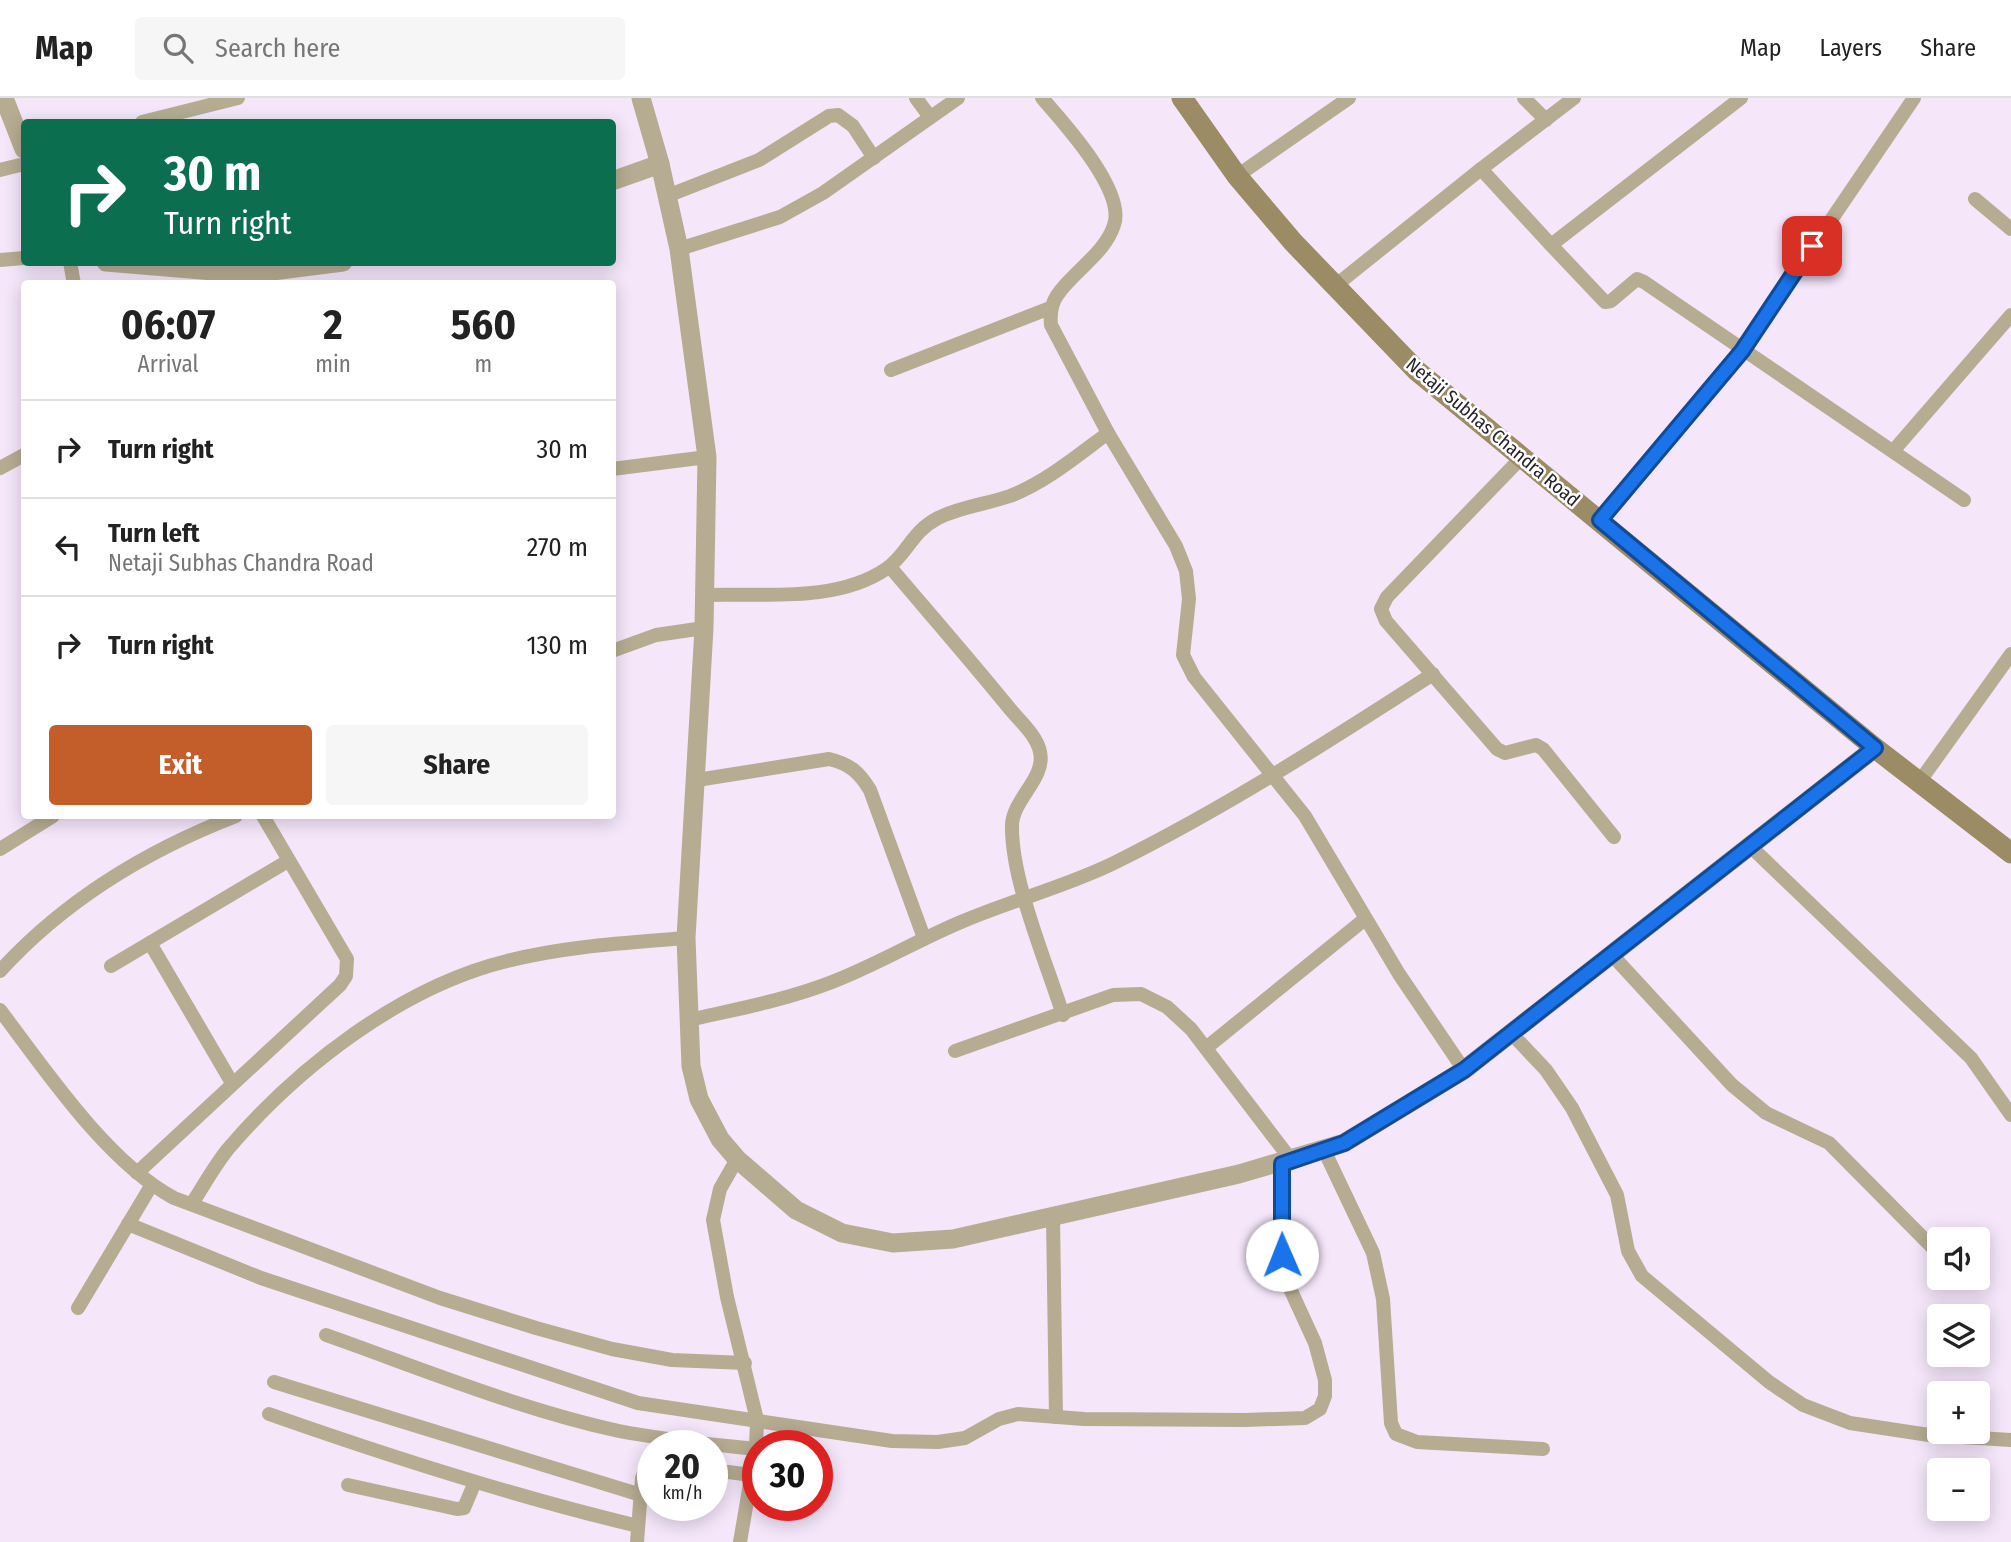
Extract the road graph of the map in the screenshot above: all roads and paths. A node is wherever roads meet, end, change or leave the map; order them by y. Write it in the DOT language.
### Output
graph roads {
  1 [pos="4,98"];
  2 [pos="238,98"];
  3 [pos="641,98"];
  4 [pos="916,98"];
  5 [pos="958,98"];
  6 [pos="1042,98"];
  7 [pos="1182,98"];
  8 [pos="1349,98"];
  9 [pos="1524,98"];
  10 [pos="1574,98"];
  11 [pos="1741,98"];
  12 [pos="1914,98"];
  13 [pos="930,117"];
  14 [pos="154,119"];
  15 [pos="1546,120"];
  16 [pos="21,141"];
  17 [pos="874,158"];
  18 [pos="660,164"];
  19 [pos="21,165"];
  20 [pos="1481,169"];
  21 [pos="0,170"];
  22 [pos="1237,176"];
  23 [pos="616,180"];
  24 [pos="667,196"];
  25 [pos="1975,199"];
  26 [pos="2011,229"];
  27 [pos="1551,245"];
  28 [pos="679,249"];
  29 [pos="21,258"];
  30 [pos="0,260"];
  31 [pos="140,266"];
  32 [pos="321,266"];
  33 [pos="249,279"];
  34 [pos="1335,286"];
  35 [pos="1049,308"];
  36 [pos="2011,315"];
  37 [pos="1742,351"];
  38 [pos="891,370"];
  39 [pos="1108,433"];
  40 [pos="1894,450"];
  41 [pos="707,457"];
  42 [pos="21,458"];
  43 [pos="1521,458"];
  44 [pos="0,468"];
  45 [pos="616,468"];
  46 [pos="1964,500"];
  47 [pos="1600,520"];
  48 [pos="890,567"];
  49 [pos="705,595"];
  50 [pos="704,628"];
  51 [pos="616,650"];
  52 [pos="2011,654"];
  53 [pos="1433,674"];
  54 [pos="1875,748"];
  55 [pos="1273,777"];
  56 [pos="697,780"];
  57 [pos="1920,781"];
  58 [pos="48,819"];
  59 [pos="230,819"];
  60 [pos="265,819"];
  61 [pos="1614,837"];
  62 [pos="1751,846"];
  63 [pos="0,849"];
  64 [pos="2011,853"];
  65 [pos="288,861"];
  66 [pos="1025,897"];
  67 [pos="1365,919"];
  68 [pos="924,937"];
  69 [pos="686,939"];
  70 [pos="150,943"];
  71 [pos="1613,956"];
  72 [pos="2,966"];
  73 [pos="111,966"];
  74 [pos="0,1010"];
  75 [pos="1063,1015"];
  76 [pos="689,1020"];
  77 [pos="1511,1034"];
  78 [pos="1206,1048"];
  79 [pos="956,1051"];
  80 [pos="1464,1070"];
  81 [pos="232,1083"];
  82 [pos="2011,1115"];
  83 [pos="1324,1150"];
  84 [pos="737,1159"];
  85 [pos="1287,1162"];
  86 [pos="137,1173"];
  87 [pos="151,1186"];
  88 [pos="193,1202"];
  89 [pos="1053,1218"];
  90 [pos="128,1224"];
  91 [pos="1927,1242"];
  92 [pos="78,1308"];
  93 [pos="326,1335"];
  94 [pos="745,1363"];
  95 [pos="274,1382"];
  96 [pos="270,1414"];
  97 [pos="1056,1417"];
  98 [pos="757,1420"];
  99 [pos="757,1430"];
  100 [pos="2011,1440"];
  101 [pos="742,1448"];
  102 [pos="1543,1449"];
  103 [pos="475,1482"];
  104 [pos="348,1485"];
  105 [pos="637,1494"];
  106 [pos="638,1521"];
  107 [pos="744,1521"];
  108 [pos="638,1526"];
  109 [pos="637,1542"];
  110 [pos="740,1542"];
  1 -- 16 [label="street"];
  2 -- 14 [label="street"];
  3 -- 18 [label="street"];
  4 -- 13 [label="street"];
  5 -- 13 [label="street"];
  6 -- 35 [label="street"];
  7 -- 22 [label="main road, Netaji Subhas Chandra Road"];
  8 -- 22 [label="street"];
  9 -- 15 [label="street"];
  10 -- 15 [label="street"];
  11 -- 27 [label="street"];
  12 -- 37 [label="street"];
  13 -- 17 [label="street"];
  15 -- 20 [label="street"];
  17 -- 24 [label="street"];
  17 -- 28 [label="street"];
  18 -- 23 [label="street"];
  18 -- 24 [label="street"];
  19 -- 21 [label="street"];
  20 -- 27 [label="street"];
  20 -- 34 [label="street"];
  22 -- 34 [label="main road, Netaji Subhas Chandra Road"];
  24 -- 28 [label="street"];
  25 -- 26 [label="street"];
  27 -- 37 [label="street"];
  28 -- 41 [label="street"];
  29 -- 30 [label="street"];
  31 -- 33 [label="street"];
  32 -- 33 [label="street"];
  34 -- 43 [label="main road, Netaji Subhas Chandra Road"];
  35 -- 38 [label="street"];
  35 -- 39 [label="street"];
  36 -- 40 [label="street"];
  37 -- 40 [label="street"];
  37 -- 47 [label="street"];
  39 -- 48 [label="street"];
  39 -- 55 [label="street"];
  40 -- 46 [label="street"];
  41 -- 45 [label="street"];
  41 -- 49 [label="street"];
  42 -- 44 [label="street"];
  43 -- 47 [label="main road, Netaji Subhas Chandra Road"];
  43 -- 53 [label="street"];
  47 -- 54 [label="main road, Netaji Subhas Chandra Road"];
  48 -- 49 [label="street"];
  48 -- 66 [label="street"];
  49 -- 50 [label="street"];
  50 -- 51 [label="street"];
  50 -- 56 [label="street"];
  52 -- 57 [label="street"];
  53 -- 55 [label="street"];
  53 -- 61 [label="street"];
  54 -- 57 [label="main road, Netaji Subhas Chandra Road"];
  54 -- 62 [label="street"];
  55 -- 66 [label="street"];
  55 -- 67 [label="street"];
  56 -- 68 [label="street"];
  56 -- 69 [label="street"];
  57 -- 64 [label="main road, Netaji Subhas Chandra Road"];
  58 -- 63 [label="street"];
  59 -- 72 [label="street"];
  60 -- 65 [label="street"];
  62 -- 71 [label="street"];
  62 -- 82 [label="street"];
  65 -- 70 [label="street"];
  65 -- 81 [label="street"];
  66 -- 68 [label="street"];
  66 -- 75 [label="street"];
  67 -- 78 [label="street"];
  67 -- 80 [label="street"];
  68 -- 76 [label="street"];
  69 -- 76 [label="street"];
  69 -- 88 [label="street"];
  70 -- 73 [label="street"];
  70 -- 81 [label="street"];
  71 -- 77 [label="street"];
  71 -- 91 [label="street"];
  74 -- 86 [label="street"];
  75 -- 78 [label="street"];
  75 -- 79 [label="street"];
  76 -- 84 [label="street"];
  77 -- 80 [label="street"];
  77 -- 100 [label="street"];
  78 -- 85 [label="street"];
  80 -- 83 [label="street"];
  81 -- 86 [label="street"];
  83 -- 85 [label="street"];
  83 -- 102 [label="street"];
  84 -- 89 [label="street"];
  84 -- 94 [label="street"];
  85 -- 89 [label="street"];
  85 -- 97 [label="street"];
  86 -- 87 [label="street"];
  87 -- 88 [label="street"];
  87 -- 90 [label="street"];
  88 -- 94 [label="street"];
  89 -- 97 [label="street"];
  90 -- 92 [label="street"];
  90 -- 98 [label="street"];
  93 -- 101 [label="street"];
  94 -- 98 [label="street"];
  95 -- 105 [label="street"];
  96 -- 103 [label="street"];
  97 -- 98 [label="street"];
  98 -- 99 [label="street"];
  103 -- 104 [label="street"];
  103 -- 108 [label="street"];
  106 -- 108 [label="street"];
  107 -- 110 [label="street"];
  108 -- 109 [label="street"];
}
